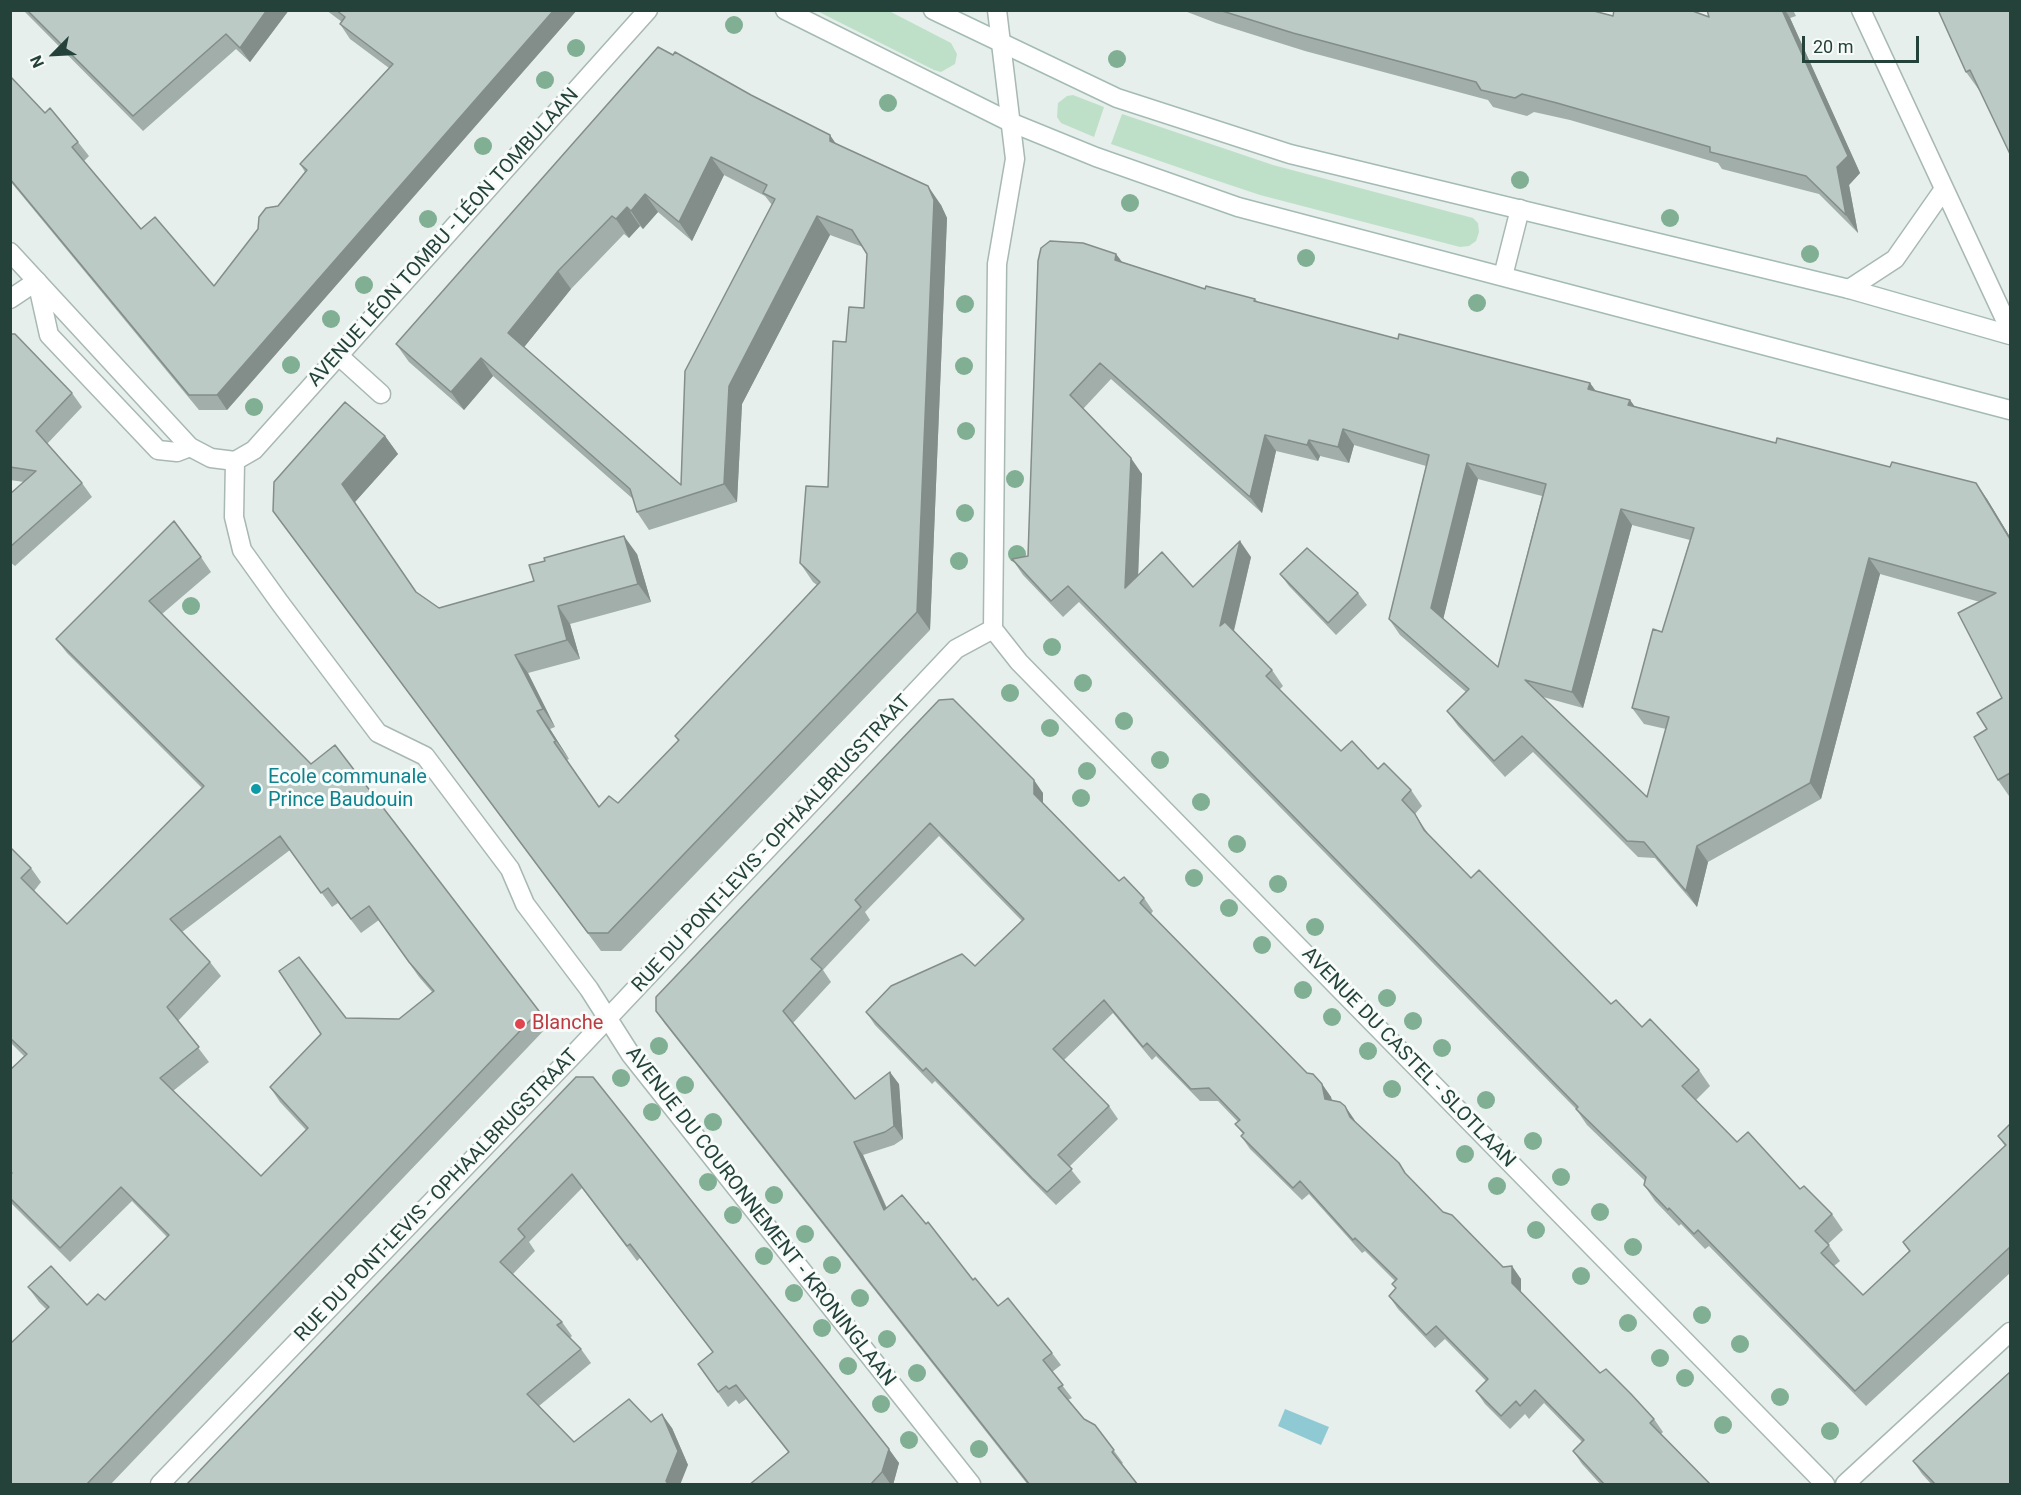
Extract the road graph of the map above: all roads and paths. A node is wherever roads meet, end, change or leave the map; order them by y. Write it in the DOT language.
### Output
graph roads {
  1 [pos="648,10"];
  2 [pos="785,10"];
  3 [pos="933,10"];
  4 [pos="997,10"];
  5 [pos="1861,10"];
  6 [pos="1001,43"];
  7 [pos="1010,122"];
  8 [pos="1944,189"];
  9 [pos="1520,209"];
  10 [pos="10,252"];
  11 [pos="1503,276"];
  12 [pos="37,281"];
  13 [pos="1849,289"];
  14 [pos="10,299"];
  15 [pos="2010,332"];
  16 [pos="339,356"];
  17 [pos="130,383"];
  18 [pos="381,394"];
  19 [pos="111,401"];
  20 [pos="2010,410"];
  21 [pos="190,447"];
  22 [pos="235,460"];
  23 [pos="993,629"];
  24 [pos="608,1018"];
  25 [pos="2010,1332"];
  26 [pos="965,1482"];
  27 [pos="160,1485"];
  28 [pos="1825,1485"];
  29 [pos="1845,1485"];
  1 -- 16 [label="street, AVENUE LÉON TOMBU - LÉON TOMBULAAN"];
  2 -- 7 [label="street"];
  3 -- 6 [label="street"];
  4 -- 6 [label="street"];
  5 -- 8 [label="street"];
  6 -- 7 [label="street"];
  6 -- 9 [label="street"];
  7 -- 11 [label="street"];
  7 -- 23 [label="street"];
  8 -- 13 [label="street"];
  8 -- 15 [label="street"];
  9 -- 11 [label="street"];
  9 -- 13 [label="street"];
  10 -- 12 [label="street"];
  11 -- 20 [label="street"];
  12 -- 14 [label="street"];
  12 -- 17 [label="street"];
  12 -- 19 [label="street"];
  13 -- 15 [label="street"];
  16 -- 18 [label="street"];
  16 -- 22 [label="street, AVENUE LÉON TOMBU - LÉON TOMBULAAN"];
  17 -- 19 [label="street"];
  17 -- 21 [label="street"];
  19 -- 21 [label="street"];
  21 -- 22 [label="street"];
  22 -- 24 [label="street, AVENUE DU COURONNEMENT - KRONINGLAAN"];
  23 -- 24 [label="street, RUE DU PONT-LEVIS - OPHAALBRUGSTRAAT"];
  23 -- 28 [label="street, AVENUE DU CASTEL - SLOTLAAN"];
  24 -- 26 [label="street, AVENUE DU COURONNEMENT - KRONINGLAAN"];
  24 -- 27 [label="street, RUE DU PONT-LEVIS - OPHAALBRUGSTRAAT"];
  25 -- 29 [label="street"];
}
